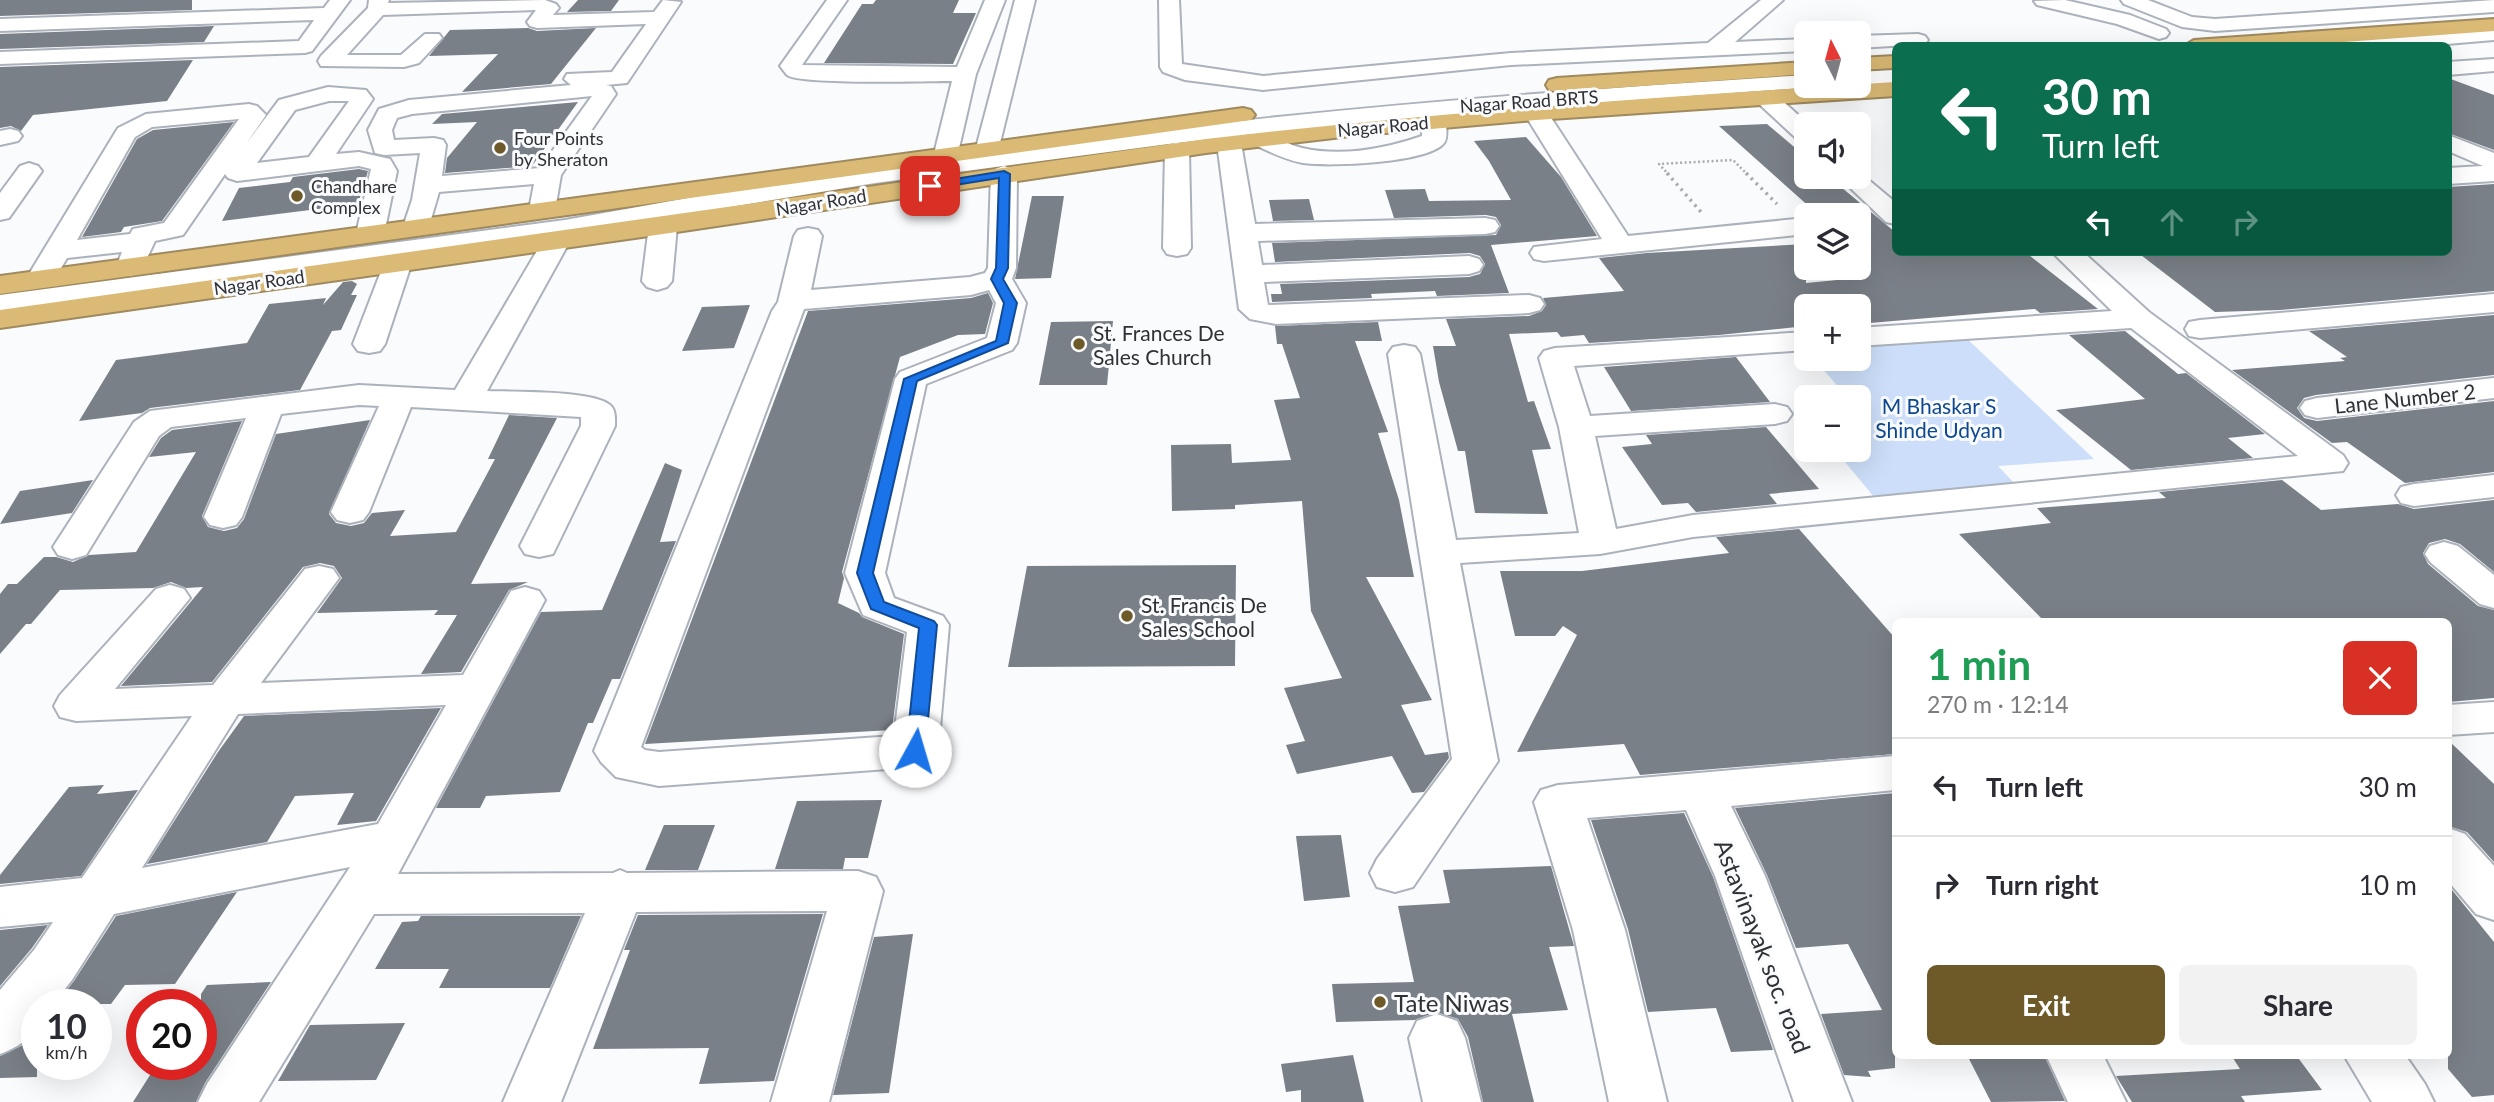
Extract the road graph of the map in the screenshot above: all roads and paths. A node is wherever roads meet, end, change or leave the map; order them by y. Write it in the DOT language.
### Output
graph roads {
  1 [pos="270,0"];
  2 [pos="673,0"];
  3 [pos="837,0"];
  4 [pos="995,0"];
  5 [pos="1025,0"];
  6 [pos="1169,0"];
  7 [pos="1773,0"];
  8 [pos="2036,0"];
  9 [pos="2044,0"];
  10 [pos="2065,0"];
  11 [pos="2131,0"];
  12 [pos="2305,0"];
  13 [pos="2494,0"];
  14 [pos="130,2"];
  15 [pos="378,4"];
  16 [pos="2494,6"];
  17 [pos="0,7"];
  18 [pos="335,7"];
  19 [pos="658,18"];
  20 [pos="105,22"];
  21 [pos="537,22"];
  22 [pos="0,25"];
  23 [pos="2494,25"];
  24 [pos="2494,34"];
  25 [pos="404,39"];
  26 [pos="376,40"];
  27 [pos="1918,40"];
  28 [pos="348,41"];
  29 [pos="1871,42"];
  30 [pos="2177,42"];
  31 [pos="2251,42"];
  32 [pos="2387,42"];
  33 [pos="528,43"];
  34 [pos="2494,43"];
  35 [pos="1794,46"];
  36 [pos="2452,46"];
  37 [pos="1714,49"];
  38 [pos="2494,50"];
  39 [pos="2452,54"];
  40 [pos="57,56"];
  41 [pos="0,58"];
  42 [pos="586,58"];
  43 [pos="1892,62"];
  44 [pos="1871,63"];
  45 [pos="2494,65"];
  46 [pos="1794,69"];
  47 [pos="2452,69"];
  48 [pos="965,74"];
  49 [pos="1892,77"];
  50 [pos="1871,78"];
  51 [pos="571,80"];
  52 [pos="464,83"];
  53 [pos="1794,83"];
  54 [pos="1892,89"];
  55 [pos="1766,98"];
  56 [pos="1525,101"];
  57 [pos="1794,124"];
  58 [pos="2452,133"];
  59 [pos="1229,143"];
  60 [pos="1173,144"];
  61 [pos="2452,144"];
  62 [pos="2494,150"];
  63 [pos="946,154"];
  64 [pos="996,161"];
  65 [pos="2494,162"];
  66 [pos="317,164"];
  67 [pos="29,171"];
  68 [pos="2494,173"];
  69 [pos="548,175"];
  70 [pos="2452,179"];
  71 [pos="426,185"];
  72 [pos="1865,189"];
  73 [pos="1782,209"];
  74 [pos="542,210"];
  75 [pos="0,212"];
  76 [pos="1702,214"];
  77 [pos="1892,214"];
  78 [pos="1892,217"];
  79 [pos="1871,220"];
  80 [pos="663,226"];
  81 [pos="1485,226"];
  82 [pos="1794,227"];
  83 [pos="417,228"];
  84 [pos="562,233"];
  85 [pos="1241,233"];
  86 [pos="370,234"];
  87 [pos="808,236"];
  88 [pos="141,240"];
  89 [pos="1620,245"];
  90 [pos="1177,248"];
  91 [pos="56,251"];
  92 [pos="1544,253"];
  93 [pos="2070,256"];
  94 [pos="398,262"];
  95 [pos="1469,265"];
  96 [pos="130,267"];
  97 [pos="1247,274"];
  98 [pos="41,279"];
  99 [pos="997,279"];
  100 [pos="657,281"];
  101 [pos="0,285"];
  102 [pos="793,303"];
  103 [pos="2494,303"];
  104 [pos="0,304"];
  105 [pos="1529,304"];
  106 [pos="2138,318"];
  107 [pos="0,319"];
  108 [pos="2200,329"];
  109 [pos="1871,336"];
  110 [pos="1794,342"];
  111 [pos="369,344"];
  112 [pos="1404,354"];
  113 [pos="2494,388"];
  114 [pos="400,395"];
  115 [pos="466,400"];
  116 [pos="268,405"];
  117 [pos="2317,408"];
  118 [pos="1775,414"];
  119 [pos="1576,427"];
  120 [pos="2494,486"];
  121 [pos="2414,495"];
  122 [pos="350,512"];
  123 [pos="223,517"];
  124 [pos="1600,543"];
  125 [pos="72,547"];
  126 [pos="539,547"];
  127 [pos="1439,553"];
  128 [pos="2444,554"];
  129 [pos="319,578"];
  130 [pos="2494,595"];
  131 [pos="170,598"];
  132 [pos="525,600"];
  133 [pos="477,689"];
  134 [pos="225,700"];
  135 [pos="2494,717"];
  136 [pos="2452,720"];
  137 [pos="1892,773"];
  138 [pos="1700,792"];
  139 [pos="394,840"];
  140 [pos="1395,873"];
  141 [pos="620,890"];
  142 [pos="359,894"];
  143 [pos="96,897"];
  144 [pos="0,907"];
  145 [pos="0,1030"];
  146 [pos="1437,1038"];
  147 [pos="2076,1059"];
  148 [pos="2375,1059"];
  149 [pos="227,1102"];
  150 [pos="532,1102"];
  151 [pos="800,1102"];
  152 [pos="1451,1102"];
  153 [pos="1638,1102"];
  154 [pos="1823,1102"];
  155 [pos="2097,1102"];
  156 [pos="2405,1102"];
  1 -- 14 [label="street"];
  2 -- 19 [label="street"];
  3 -- 48 [label="street"];
  4 -- 48 [label="street"];
  5 -- 64 [label="street"];
  6 -- 37 [label="street"];
  7 -- 37 [label="street"];
  8 -- 9 [label="street"];
  9 -- 10 [label="street"];
  9 -- 30 [label="street"];
  11 -- 16 [label="street"];
  12 -- 13 [label="street"];
  14 -- 17 [label="street"];
  14 -- 20 [label="street"];
  15 -- 21 [label="street"];
  15 -- 28 [label="street"];
  18 -- 20 [label="street"];
  18 -- 40 [label="street"];
  19 -- 21 [label="street"];
  19 -- 51 [label="street"];
  20 -- 22 [label="street"];
  20 -- 40 [label="street"];
  21 -- 33 [label="street"];
  23 -- 31 [label="highway"];
  24 -- 32 [label="street"];
  25 -- 28 [label="street"];
  26 -- 28 [label="street"];
  27 -- 29 [label="street"];
  34 -- 36 [label="street"];
  35 -- 37 [label="street"];
  38 -- 39 [label="highway"];
  40 -- 41 [label="street"];
  42 -- 51 [label="street"];
  43 -- 44 [label="highway"];
  45 -- 47 [label="street"];
  46 -- 56 [label="highway, Nagar Road"];
  48 -- 63 [label="street"];
  49 -- 50 [label="street"];
  51 -- 52 [label="street"];
  53 -- 56 [label="street, Nagar Road BRTS"];
  54 -- 55 [label="highway, Nagar Road"];
  55 -- 56 [label="highway, Nagar Road"];
  55 -- 57 [label="street"];
  56 -- 59 [label="highway, Nagar Road"];
  56 -- 60 [label="street, Nagar Road BRTS"];
  56 -- 64 [label="highway, Nagar Road"];
  56 -- 89 [label="street"];
  58 -- 62 [label="street"];
  59 -- 60 [label="highway, Nagar Road"];
  59 -- 85 [label="street"];
  60 -- 64 [label="highway, Nagar Road"];
  60 -- 84 [label="street, Nagar Road BRTS"];
  60 -- 90 [label="street"];
  61 -- 65 [label="street"];
  63 -- 64 [label="highway, Nagar Road"];
  63 -- 74 [label="highway, Nagar Road"];
  64 -- 80 [label="highway, Nagar Road"];
  64 -- 99 [label="street"];
  66 -- 66 [label="street"];
  66 -- 86 [label="street"];
  67 -- 75 [label="street"];
  68 -- 70 [label="street"];
  69 -- 71 [label="street"];
  69 -- 71 [label="street"];
  69 -- 74 [label="street"];
  71 -- 83 [label="street"];
  72 -- 77 [label="street"];
  73 -- 76 [label="path"];
  74 -- 83 [label="highway, Nagar Road"];
  78 -- 79 [label="street"];
  80 -- 84 [label="highway, Nagar Road"];
  80 -- 100 [label="street"];
  81 -- 85 [label="street"];
  82 -- 89 [label="street"];
  83 -- 86 [label="highway, Nagar Road"];
  84 -- 94 [label="highway, Nagar Road"];
  84 -- 104 [label="street, Nagar Road BRTS"];
  84 -- 115 [label="street"];
  85 -- 97 [label="street"];
  86 -- 96 [label="highway, Nagar Road"];
  87 -- 102 [label="street"];
  88 -- 91 [label="street"];
  88 -- 91 [label="street"];
  88 -- 96 [label="street"];
  89 -- 92 [label="street"];
  91 -- 98 [label="street"];
  93 -- 106 [label="street"];
  94 -- 107 [label="highway, Nagar Road"];
  94 -- 111 [label="street"];
  95 -- 97 [label="street"];
  96 -- 98 [label="highway, Nagar Road"];
  97 -- 105 [label="street"];
  98 -- 101 [label="highway, Nagar Road"];
  99 -- 102 [label="street"];
  99 -- 102 [label="street"];
  103 -- 108 [label="street"];
  106 -- 109 [label="street"];
  106 -- 124 [label="street"];
  110 -- 119 [label="street"];
  112 -- 127 [label="street"];
  113 -- 117 [label="street, Lane Number 2"];
  114 -- 115 [label="street"];
  114 -- 116 [label="street"];
  114 -- 122 [label="street"];
  115 -- 126 [label="street"];
  116 -- 123 [label="street"];
  116 -- 125 [label="street"];
  118 -- 119 [label="street"];
  119 -- 124 [label="street"];
  120 -- 121 [label="street"];
  124 -- 127 [label="street"];
  127 -- 140 [label="street"];
  128 -- 130 [label="street"];
  129 -- 134 [label="street"];
  131 -- 134 [label="street"];
  132 -- 133 [label="street"];
  133 -- 134 [label="street"];
  133 -- 139 [label="street"];
  134 -- 143 [label="street"];
  135 -- 136 [label="street"];
  137 -- 138 [label="street"];
  138 -- 153 [label="street"];
  138 -- 154 [label="street, Astavinayak soc. road"];
  139 -- 142 [label="street"];
  139 -- 143 [label="street"];
  141 -- 142 [label="street"];
  141 -- 150 [label="street"];
  141 -- 151 [label="street"];
  142 -- 149 [label="street"];
  143 -- 144 [label="street"];
  143 -- 145 [label="street"];
  146 -- 152 [label="street"];
  147 -- 155 [label="street"];
  148 -- 156 [label="street"];
}
